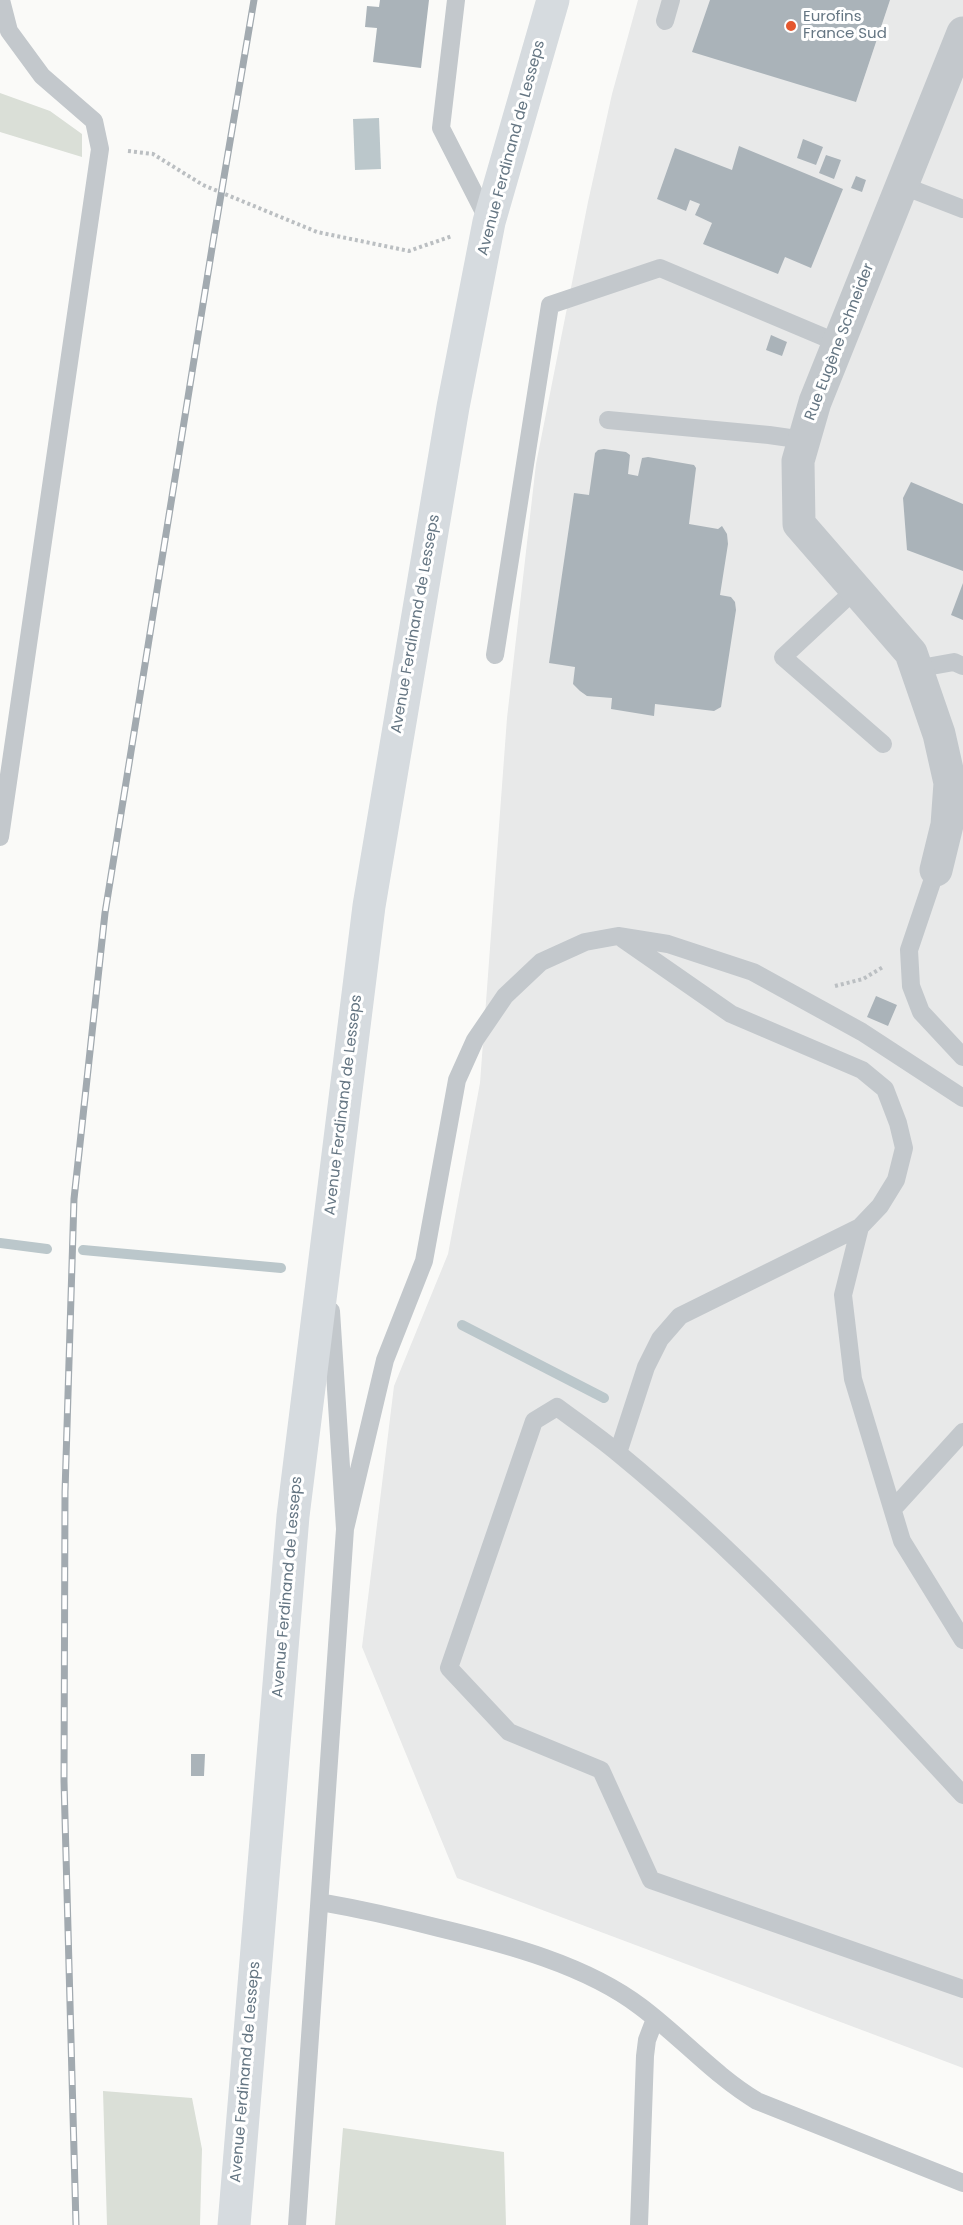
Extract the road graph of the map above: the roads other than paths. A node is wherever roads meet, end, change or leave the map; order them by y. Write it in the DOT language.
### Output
graph roads {
  1 [pos="1,0"];
  2 [pos="456,0"];
  3 [pos="554,0"];
  4 [pos="671,0"];
  5 [pos="664,21"];
  6 [pos="963,33"];
  7 [pos="901,185"];
  8 [pos="963,209"];
  9 [pos="489,222"];
  10 [pos="838,343"];
  11 [pos="608,420"];
  12 [pos="804,441"];
  13 [pos="856,590"];
  14 [pos="495,655"];
  15 [pos="963,666"];
  16 [pos="915,669"];
  17 [pos="883,744"];
  18 [pos="0,837"];
  19 [pos="936,870"];
  20 [pos="618,936"];
  21 [pos="963,1057"];
  22 [pos="963,1098"];
  23 [pos="860,1227"];
  24 [pos="326,1248"];
  25 [pos="963,1432"];
  26 [pos="618,1453"];
  27 [pos="893,1509"];
  28 [pos="345,1529"];
  29 [pos="963,1640"];
  30 [pos="963,1795"];
  31 [pos="320,1902"];
  32 [pos="963,1989"];
  33 [pos="655,2019"];
  34 [pos="963,2183"];
  35 [pos="234,2225"];
  36 [pos="297,2225"];
  37 [pos="639,2225"];
  1 -- 18 [label="lane"];
  2 -- 9 [label="lane"];
  3 -- 9 [label="main road, Avenue Ferdinand de Lesseps"];
  4 -- 5 [label="lane"];
  6 -- 7 [label="street, Rue Eugène Schneider"];
  7 -- 8 [label="lane"];
  7 -- 10 [label="street, Rue Eugène Schneider"];
  9 -- 24 [label="main road, Avenue Ferdinand de Lesseps"];
  10 -- 12 [label="street, Rue Eugène Schneider"];
  10 -- 14 [label="lane"];
  11 -- 12 [label="lane"];
  12 -- 13 [label="street, Rue Eugène Schneider"];
  13 -- 16 [label="street, Rue Eugène Schneider"];
  13 -- 17 [label="lane"];
  15 -- 16 [label="lane"];
  16 -- 19 [label="street, Rue Eugène Schneider"];
  19 -- 21 [label="lane"];
  20 -- 22 [label="lane"];
  20 -- 23 [label="lane"];
  20 -- 28 [label="lane"];
  23 -- 26 [label="lane"];
  23 -- 27 [label="lane"];
  24 -- 28 [label="lane"];
  24 -- 35 [label="main road, Avenue Ferdinand de Lesseps"];
  25 -- 27 [label="lane"];
  26 -- 30 [label="lane"];
  26 -- 32 [label="lane"];
  27 -- 29 [label="lane"];
  28 -- 31 [label="lane"];
  31 -- 33 [label="lane"];
  31 -- 36 [label="lane"];
  33 -- 34 [label="lane"];
  33 -- 37 [label="lane"];
}
